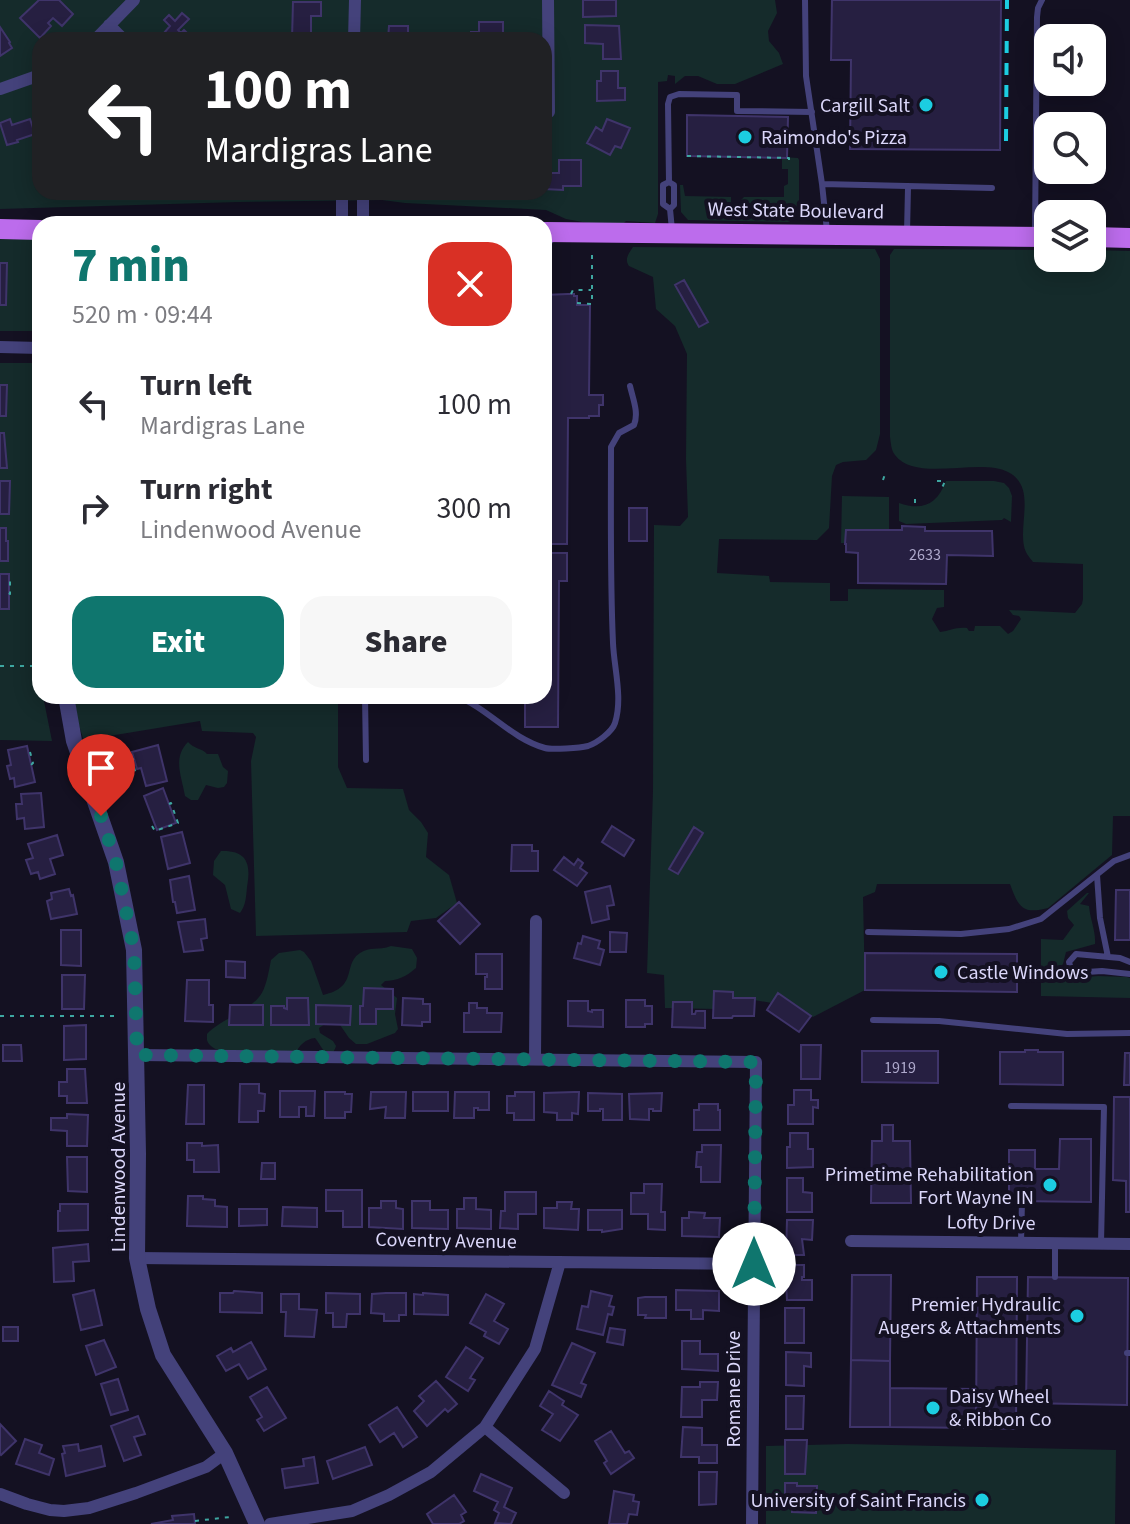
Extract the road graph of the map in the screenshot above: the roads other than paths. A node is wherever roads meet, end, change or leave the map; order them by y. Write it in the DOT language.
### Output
graph roads {
  1 [pos="134,0"];
  2 [pos="355,0"];
  3 [pos="548,0"];
  4 [pos="805,0"];
  5 [pos="1042,0"];
  6 [pos="109,25"];
  7 [pos="102,32"];
  8 [pos="116,32"];
  9 [pos="354,32"];
  10 [pos="547,32"];
  11 [pos="32,78"];
  12 [pos="0,89"];
  13 [pos="812,112"];
  14 [pos="822,184"];
  15 [pos="908,188"];
  16 [pos="992,188"];
  17 [pos="1040,200"];
  18 [pos="0,229"];
  19 [pos="32,230"];
  20 [pos="552,232"];
  21 [pos="672,233"];
  22 [pos="827,235"];
  23 [pos="907,236"];
  24 [pos="1034,237"];
  25 [pos="1106,237"];
  26 [pos="1130,238"];
  27 [pos="0,347"];
  28 [pos="32,348"];
  29 [pos="630,386"];
  30 [pos="67,704"];
  31 [pos="365,704"];
  32 [pos="474,704"];
  33 [pos="366,760"];
  34 [pos="1130,855"];
  35 [pos="1097,875"];
  36 [pos="536,921"];
  37 [pos="868,932"];
  38 [pos="1130,956"];
  39 [pos="1108,957"];
  40 [pos="1120,958"];
  41 [pos="1130,962"];
  42 [pos="1130,974"];
  43 [pos="873,1020"];
  44 [pos="1130,1033"];
  45 [pos="137,1055"];
  46 [pos="535,1059"];
  47 [pos="1011,1106"];
  48 [pos="1022,1201"];
  49 [pos="851,1241"];
  50 [pos="1021,1243"];
  51 [pos="1055,1243"];
  52 [pos="1101,1243"];
  53 [pos="1130,1244"];
  54 [pos="137,1258"];
  55 [pos="560,1262"];
  56 [pos="754,1264"];
  57 [pos="1055,1277"];
  58 [pos="485,1427"];
  59 [pos="225,1453"];
  60 [pos="564,1493"];
  61 [pos="0,1494"];
  62 [pos="257,1524"];
  63 [pos="270,1524"];
  64 [pos="752,1524"];
  1 -- 6 [label="street"];
  2 -- 9 [label="street"];
  3 -- 10 [label="street"];
  4 -- 13 [label="lane"];
  5 -- 17 [label="lane"];
  6 -- 7 [label="street"];
  6 -- 8 [label="street"];
  11 -- 12 [label="street"];
  13 -- 14 [label="lane"];
  13 -- 21 [label="lane"];
  14 -- 15 [label="lane"];
  14 -- 22 [label="lane"];
  15 -- 16 [label="lane"];
  15 -- 23 [label="lane"];
  18 -- 19 [label="main road"];
  20 -- 21 [label="main road, West State Boulevard"];
  21 -- 22 [label="main road, West State Boulevard"];
  22 -- 23 [label="main road, West State Boulevard"];
  23 -- 24 [label="main road, West State Boulevard"];
  25 -- 26 [label="main road"];
  27 -- 28 [label="street"];
  29 -- 32 [label="lane"];
  30 -- 45 [label="street, Lindenwood Avenue"];
  31 -- 33 [label="lane"];
  34 -- 35 [label="lane"];
  35 -- 37 [label="lane"];
  35 -- 39 [label="lane"];
  36 -- 46 [label="street"];
  38 -- 40 [label="lane"];
  39 -- 40 [label="lane"];
  39 -- 42 [label="lane"];
  40 -- 41 [label="lane"];
  43 -- 44 [label="lane"];
  45 -- 46 [label="street"];
  45 -- 54 [label="street, Lindenwood Avenue"];
  46 -- 56 [label="street, Romane Drive"];
  47 -- 52 [label="lane"];
  48 -- 50 [label="lane"];
  49 -- 50 [label="street, Lofty Drive"];
  50 -- 51 [label="street, Lofty Drive"];
  51 -- 52 [label="street, Lofty Drive"];
  51 -- 57 [label="lane"];
  52 -- 53 [label="street, Lofty Drive"];
  54 -- 55 [label="street, Coventry Avenue"];
  54 -- 59 [label="street, Lindenwood Avenue"];
  55 -- 56 [label="street, Coventry Avenue"];
  55 -- 58 [label="street"];
  56 -- 64 [label="street, Romane Drive"];
  58 -- 60 [label="street"];
  58 -- 63 [label="street"];
  59 -- 61 [label="street"];
  59 -- 62 [label="street, Lindenwood Avenue"];
}
